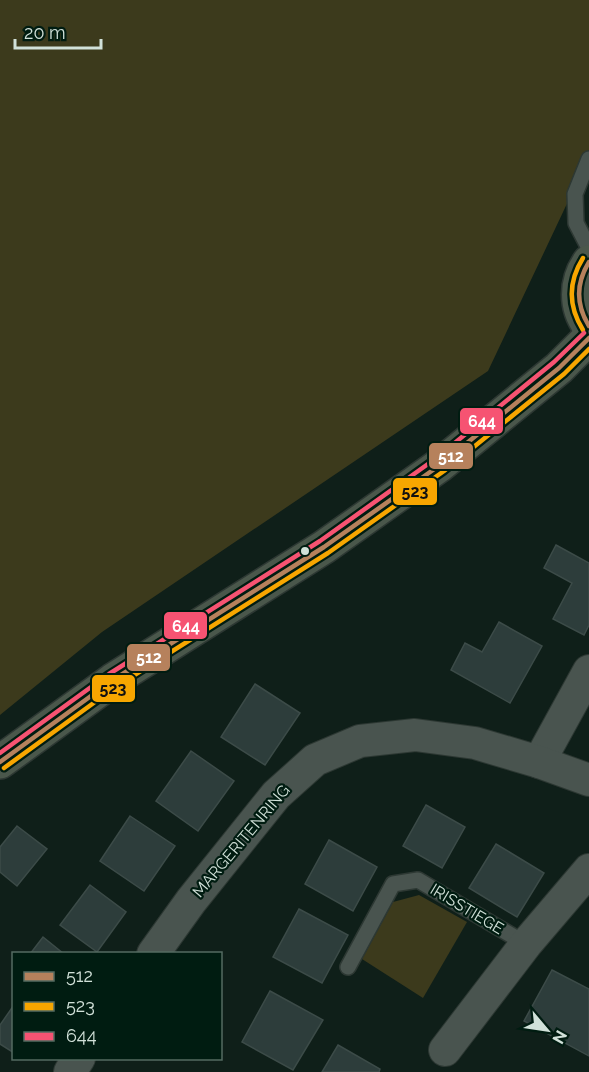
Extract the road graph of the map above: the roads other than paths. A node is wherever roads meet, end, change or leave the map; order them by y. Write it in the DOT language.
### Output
graph roads {
  1 [pos="589,159"];
  2 [pos="589,248"];
  3 [pos="589,262"];
  4 [pos="589,326"];
  5 [pos="589,338"];
  6 [pos="589,671"];
  7 [pos="0,762"];
  8 [pos="539,762"];
  9 [pos="589,780"];
  10 [pos="589,870"];
  11 [pos="526,944"];
  12 [pos="154,952"];
  13 [pos="348,967"];
  14 [pos="445,1050"];
  1 -- 2 [label="lane"];
  3 -- 4 [label="main road"];
  5 -- 7 [label="main road"];
  6 -- 8 [label="street"];
  8 -- 9 [label="street, MARGERITENRING"];
  8 -- 12 [label="street, MARGERITENRING"];
  10 -- 11 [label="street"];
  11 -- 13 [label="lane, IRISSTIEGE"];
  11 -- 14 [label="street"];
}
